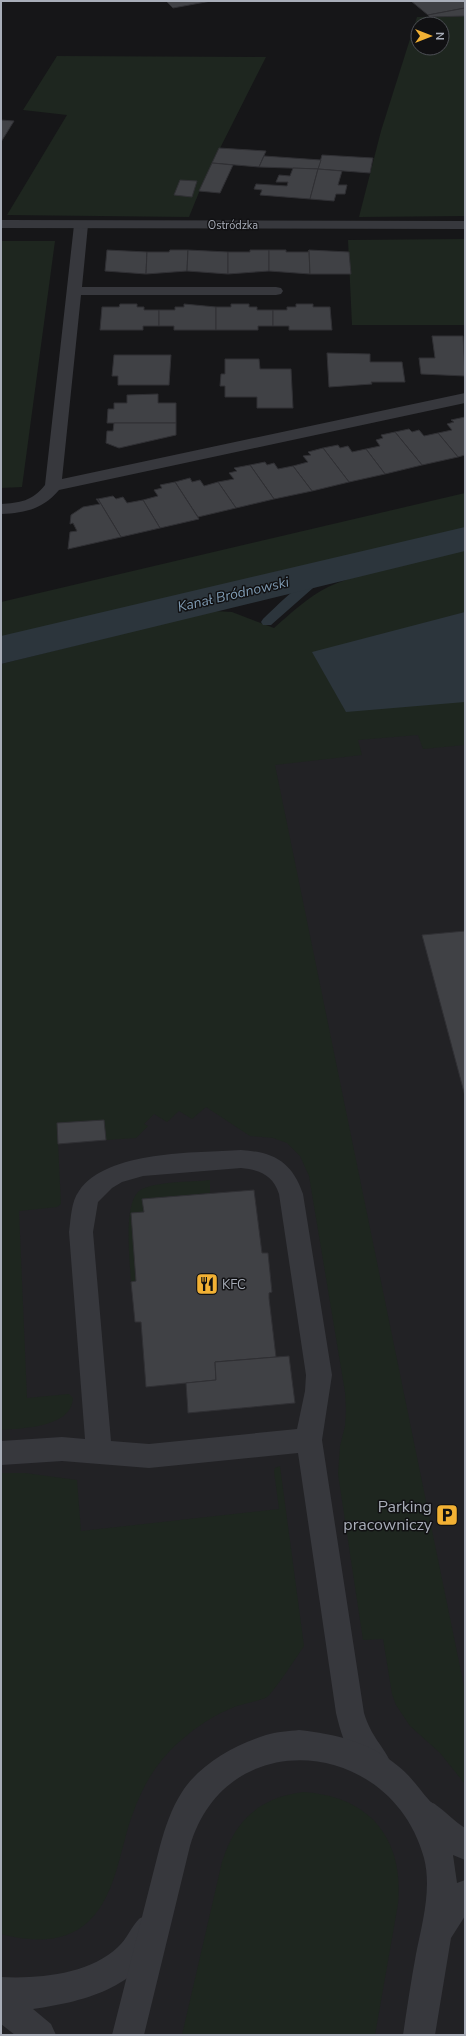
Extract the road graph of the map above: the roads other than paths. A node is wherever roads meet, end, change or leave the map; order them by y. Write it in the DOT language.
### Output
graph roads {
  1 [pos="1,224"];
  2 [pos="81,224"];
  3 [pos="465,225"];
  4 [pos="73,291"];
  5 [pos="276,291"];
  6 [pos="465,398"];
  7 [pos="53,486"];
  8 [pos="1,508"];
  9 [pos="309,1440"];
  10 [pos="99,1452"];
  11 [pos="1,1453"];
  12 [pos="379,1769"];
  13 [pos="419,1809"];
  14 [pos="465,1845"];
  15 [pos="465,1895"];
  16 [pos="155,1921"];
  17 [pos="435,1939"];
  18 [pos="1,1993"];
  19 [pos="1,2006"];
  20 [pos="40,2035"];
  21 [pos="128,2035"];
  22 [pos="419,2035"];
  1 -- 2 [label="street, Ostródzka"];
  2 -- 3 [label="street, Ostródzka"];
  2 -- 4 [label="street"];
  4 -- 5 [label="street"];
  4 -- 7 [label="street"];
  6 -- 7 [label="street"];
  7 -- 8 [label="street"];
  9 -- 10 [label="street"];
  9 -- 10 [label="street"];
  9 -- 12 [label="street"];
  10 -- 11 [label="street"];
  12 -- 13 [label="street"];
  12 -- 16 [label="street"];
  13 -- 14 [label="street"];
  13 -- 17 [label="street"];
  15 -- 17 [label="street"];
  16 -- 18 [label="street"];
  16 -- 21 [label="street"];
  17 -- 22 [label="street"];
  19 -- 20 [label="street"];
}
